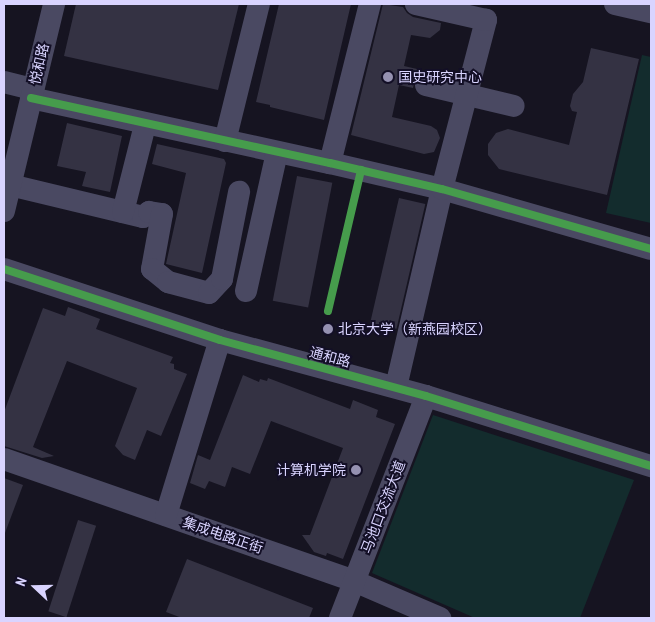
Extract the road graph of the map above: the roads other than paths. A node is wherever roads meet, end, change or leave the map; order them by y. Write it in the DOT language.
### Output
graph roads {
  1 [pos="54,4"];
  2 [pos="259,4"];
  3 [pos="370,4"];
  4 [pos="416,4"];
  5 [pos="616,4"];
  6 [pos="651,12"];
  7 [pos="4,82"];
  8 [pos="426,85"];
  9 [pos="32,94"];
  10 [pos="466,95"];
  11 [pos="514,106"];
  12 [pos="145,125"];
  13 [pos="225,141"];
  14 [pos="276,152"];
  15 [pos="330,163"];
  16 [pos="10,185"];
  17 [pos="442,190"];
  18 [pos="239,192"];
  19 [pos="4,211"];
  20 [pos="123,212"];
  21 [pos="651,249"];
  22 [pos="4,269"];
  23 [pos="246,291"];
  24 [pos="220,340"];
  25 [pos="396,387"];
  26 [pos="426,396"];
  27 [pos="4,459"];
  28 [pos="651,466"];
  29 [pos="166,516"];
  30 [pos="354,580"];
  31 [pos="340,618"];
  32 [pos="440,618"];
  1 -- 9 [label="street, 悦和路"];
  2 -- 13 [label="street"];
  3 -- 15 [label="street"];
  4 -- 10 [label="street"];
  5 -- 6 [label="street"];
  7 -- 9 [label="street"];
  8 -- 10 [label="street"];
  9 -- 12 [label="street"];
  9 -- 16 [label="street, 悦和路"];
  10 -- 11 [label="street"];
  10 -- 17 [label="street"];
  12 -- 13 [label="street"];
  12 -- 20 [label="street"];
  13 -- 14 [label="street"];
  14 -- 15 [label="street"];
  14 -- 23 [label="street"];
  15 -- 17 [label="street"];
  16 -- 19 [label="street, 悦和路"];
  16 -- 20 [label="street"];
  17 -- 21 [label="street"];
  17 -- 25 [label="street"];
  18 -- 20 [label="street"];
  22 -- 24 [label="street, 通和路"];
  24 -- 25 [label="street, 通和路"];
  24 -- 29 [label="street"];
  25 -- 26 [label="street, 通和路"];
  26 -- 28 [label="street, 通和路"];
  26 -- 30 [label="street, 马池口交流大道"];
  27 -- 29 [label="street, 集成电路正街"];
  29 -- 30 [label="street, 集成电路正街"];
  30 -- 31 [label="street, 马池口交流大道"];
  30 -- 32 [label="street, 集成电路正街"];
}
